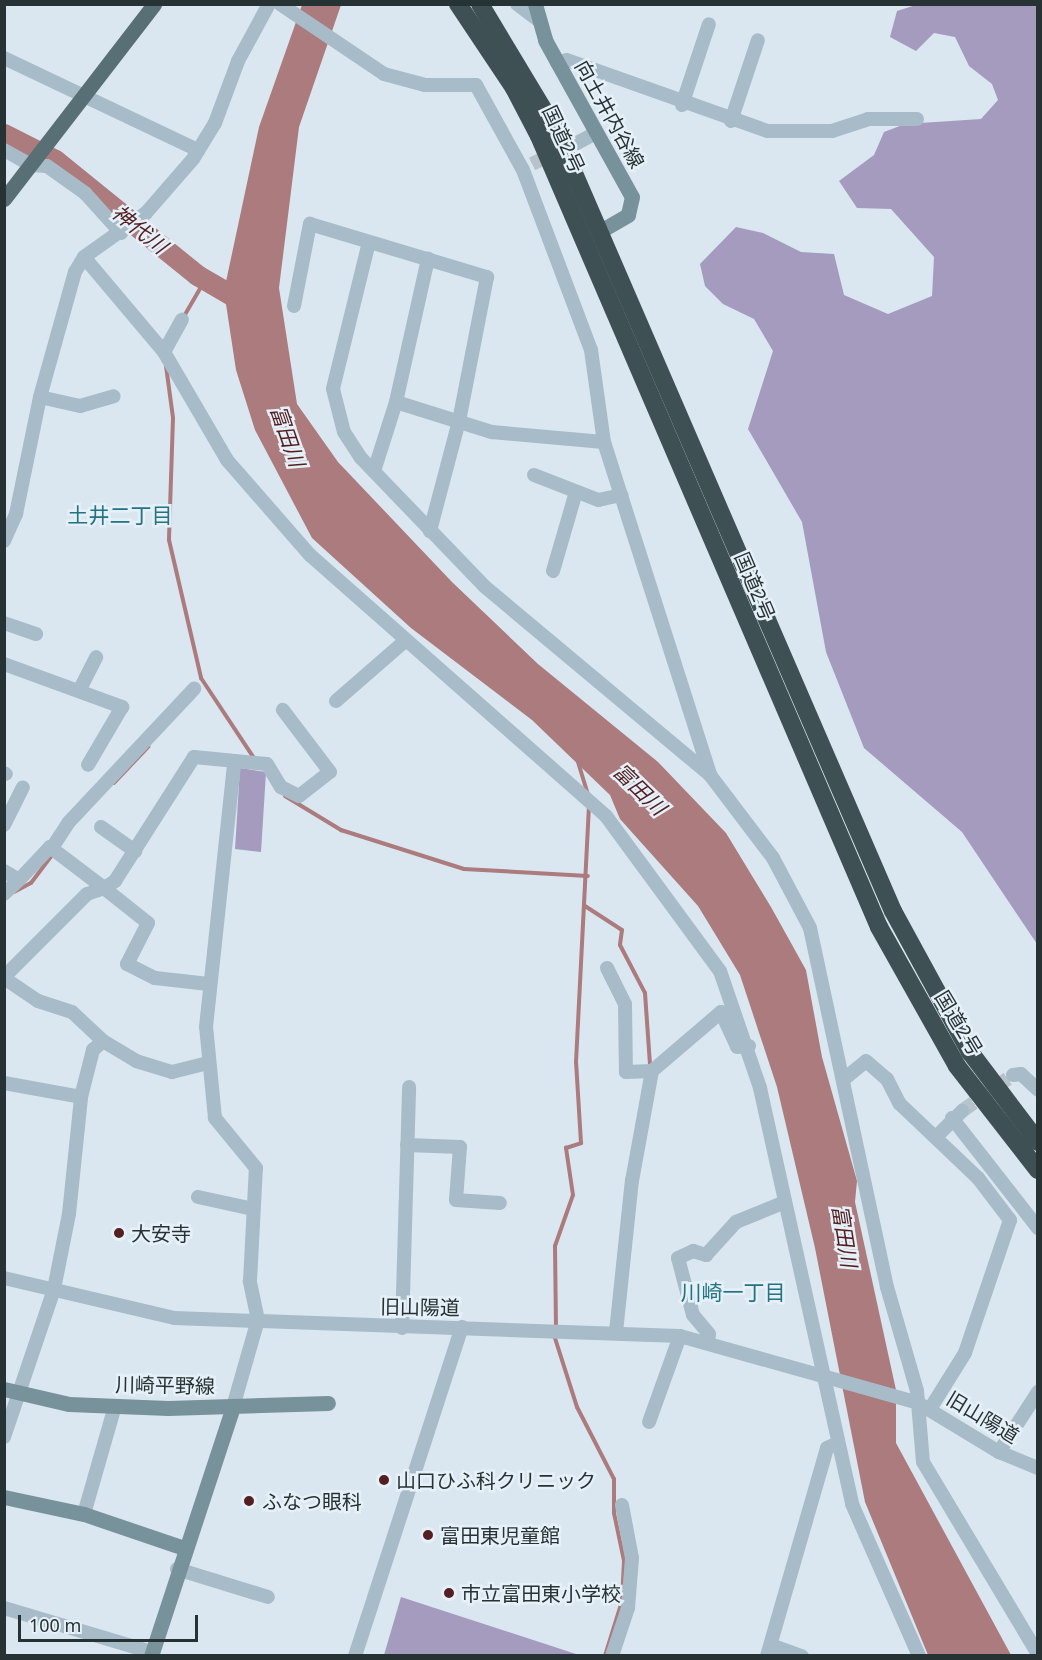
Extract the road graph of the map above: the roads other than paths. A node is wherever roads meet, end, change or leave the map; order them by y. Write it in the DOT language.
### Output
graph roads {
  1 [pos="154,4"];
  2 [pos="268,4"];
  3 [pos="279,4"];
  4 [pos="458,4"];
  5 [pos="480,4"];
  6 [pos="517,4"];
  7 [pos="536,12"];
  8 [pos="708,24"];
  9 [pos="758,40"];
  10 [pos="4,58"];
  11 [pos="557,63"];
  12 [pos="86,97"];
  13 [pos="682,105"];
  14 [pos="917,119"];
  15 [pos="732,121"];
  16 [pos="596,133"];
  17 [pos="577,143"];
  18 [pos="4,150"];
  19 [pos="198,150"];
  20 [pos="34,161"];
  21 [pos="4,199"];
  22 [pos="125,231"];
  23 [pos="600,231"];
  24 [pos="369,242"];
  25 [pos="84,257"];
  26 [pos="428,259"];
  27 [pos="294,306"];
  28 [pos="182,320"];
  29 [pos="164,352"];
  30 [pos="114,396"];
  31 [pos="40,397"];
  32 [pos="396,402"];
  33 [pos="459,421"];
  34 [pos="604,442"];
  35 [pos="375,471"];
  36 [pos="534,475"];
  37 [pos="576,492"];
  38 [pos="621,495"];
  39 [pos="430,531"];
  40 [pos="4,541"];
  41 [pos="553,571"];
  42 [pos="4,623"];
  43 [pos="36,634"];
  44 [pos="405,641"];
  45 [pos="96,657"];
  46 [pos="4,664"];
  47 [pos="194,689"];
  48 [pos="79,691"];
  49 [pos="336,700"];
  50 [pos="283,710"];
  51 [pos="234,764"];
  52 [pos="88,765"];
  53 [pos="710,775"];
  54 [pos="23,787"];
  55 [pos="4,825"];
  56 [pos="101,827"];
  57 [pos="52,848"];
  58 [pos="135,851"];
  59 [pos="4,871"];
  60 [pos="19,880"];
  61 [pos="104,888"];
  62 [pos="4,894"];
  63 [pos="607,968"];
  64 [pos="4,978"];
  65 [pos="209,984"];
  66 [pos="103,1041"];
  67 [pos="749,1046"];
  68 [pos="208,1063"];
  69 [pos="652,1071"];
  70 [pos="1013,1075"];
  71 [pos="844,1079"];
  72 [pos="4,1083"];
  73 [pos="410,1087"];
  74 [pos="1038,1090"];
  75 [pos="81,1097"];
  76 [pos="936,1137"];
  77 [pos="1038,1142"];
  78 [pos="408,1144"];
  79 [pos="1038,1170"];
  80 [pos="198,1197"];
  81 [pos="785,1202"];
  82 [pos="500,1203"];
  83 [pos="253,1209"];
  84 [pos="1038,1227"];
  85 [pos="4,1278"];
  86 [pos="54,1289"];
  87 [pos="258,1320"];
  88 [pos="462,1327"];
  89 [pos="402,1328"];
  90 [pos="616,1332"];
  91 [pos="680,1336"];
  92 [pos="708,1343"];
  93 [pos="827,1377"];
  94 [pos="12,1391"];
  95 [pos="1038,1392"];
  96 [pos="327,1403"];
  97 [pos="919,1404"];
  98 [pos="115,1406"];
  99 [pos="233,1407"];
  100 [pos="649,1422"];
  101 [pos="4,1437"];
  102 [pos="838,1443"];
  103 [pos="999,1452"];
  104 [pos="1038,1468"];
  105 [pos="4,1497"];
  106 [pos="622,1505"];
  107 [pos="84,1514"];
  108 [pos="184,1548"];
  109 [pos="177,1569"];
  110 [pos="268,1597"];
  111 [pos="4,1608"];
  112 [pos="769,1650"];
  113 [pos="151,1654"];
  114 [pos="1038,1654"];
  115 [pos="355,1656"];
  116 [pos="612,1656"];
  117 [pos="802,1656"];
  118 [pos="920,1656"];
  1 -- 12 [label="main road"];
  2 -- 19 [label="street"];
  3 -- 34 [label="street"];
  4 -- 79 [label="highway, 国道2号"];
  5 -- 23 [label="highway, 国道2号"];
  6 -- 7 [label="street"];
  7 -- 11 [label="street, 向土井内谷線"];
  8 -- 13 [label="street"];
  9 -- 15 [label="street"];
  10 -- 12 [label="street"];
  11 -- 13 [label="street"];
  11 -- 16 [label="street, 向土井内谷線"];
  12 -- 19 [label="street"];
  12 -- 20 [label="main road"];
  13 -- 15 [label="street"];
  14 -- 15 [label="street"];
  16 -- 17 [label="street"];
  16 -- 23 [label="street, 向土井内谷線"];
  18 -- 20 [label="street"];
  19 -- 22 [label="street"];
  20 -- 21 [label="main road"];
  20 -- 22 [label="street"];
  22 -- 25 [label="street"];
  23 -- 77 [label="highway, 国道2号"];
  24 -- 26 [label="street"];
  24 -- 27 [label="street"];
  24 -- 35 [label="street"];
  25 -- 29 [label="street"];
  25 -- 31 [label="street"];
  26 -- 32 [label="street"];
  26 -- 33 [label="street"];
  28 -- 29 [label="street"];
  29 -- 44 [label="street"];
  30 -- 31 [label="street"];
  31 -- 40 [label="street"];
  32 -- 33 [label="street"];
  32 -- 35 [label="street"];
  33 -- 34 [label="street"];
  33 -- 39 [label="street"];
  34 -- 38 [label="street"];
  35 -- 39 [label="street"];
  36 -- 37 [label="street"];
  37 -- 38 [label="street"];
  37 -- 41 [label="street"];
  38 -- 53 [label="street"];
  39 -- 53 [label="street"];
  42 -- 43 [label="street"];
  44 -- 49 [label="street"];
  44 -- 67 [label="street"];
  45 -- 48 [label="street"];
  46 -- 48 [label="street"];
  47 -- 57 [label="street"];
  48 -- 52 [label="street"];
  50 -- 51 [label="street"];
  51 -- 58 [label="street"];
  51 -- 65 [label="street"];
  53 -- 71 [label="street"];
  54 -- 55 [label="street"];
  56 -- 58 [label="street"];
  57 -- 60 [label="street"];
  57 -- 61 [label="street"];
  58 -- 61 [label="street"];
  59 -- 60 [label="street"];
  60 -- 62 [label="street"];
  61 -- 64 [label="street"];
  61 -- 65 [label="street"];
  63 -- 69 [label="street"];
  64 -- 66 [label="street"];
  65 -- 68 [label="street"];
  66 -- 68 [label="street"];
  66 -- 75 [label="street"];
  67 -- 69 [label="street"];
  67 -- 81 [label="street"];
  68 -- 83 [label="street"];
  69 -- 90 [label="street"];
  70 -- 74 [label="street"];
  71 -- 76 [label="street"];
  71 -- 97 [label="street"];
  72 -- 75 [label="street"];
  73 -- 78 [label="street"];
  75 -- 86 [label="street"];
  76 -- 84 [label="street"];
  76 -- 97 [label="street"];
  78 -- 82 [label="street"];
  78 -- 89 [label="street"];
  80 -- 83 [label="street"];
  81 -- 92 [label="street"];
  81 -- 93 [label="street"];
  83 -- 87 [label="street"];
  85 -- 86 [label="street, 旧山陽道"];
  86 -- 87 [label="street, 旧山陽道"];
  86 -- 94 [label="street"];
  87 -- 89 [label="street, 旧山陽道"];
  87 -- 99 [label="street"];
  88 -- 89 [label="street, 旧山陽道"];
  88 -- 90 [label="street, 旧山陽道"];
  88 -- 115 [label="street"];
  90 -- 91 [label="street, 旧山陽道"];
  91 -- 92 [label="street, 旧山陽道"];
  91 -- 100 [label="street"];
  92 -- 93 [label="street, 旧山陽道"];
  93 -- 97 [label="street, 旧山陽道"];
  93 -- 102 [label="street"];
  94 -- 98 [label="street, 川崎平野線"];
  94 -- 101 [label="street"];
  95 -- 103 [label="street"];
  96 -- 99 [label="street, 川崎平野線"];
  97 -- 103 [label="street, 旧山陽道"];
  97 -- 114 [label="street"];
  98 -- 99 [label="street, 川崎平野線"];
  98 -- 107 [label="street"];
  99 -- 108 [label="street"];
  102 -- 112 [label="street"];
  102 -- 118 [label="street"];
  103 -- 104 [label="street, 旧山陽道"];
  105 -- 107 [label="street"];
  106 -- 116 [label="street"];
  107 -- 108 [label="street"];
  108 -- 109 [label="street"];
  109 -- 110 [label="street"];
  109 -- 113 [label="street"];
  111 -- 113 [label="street"];
  112 -- 117 [label="street"];
}
